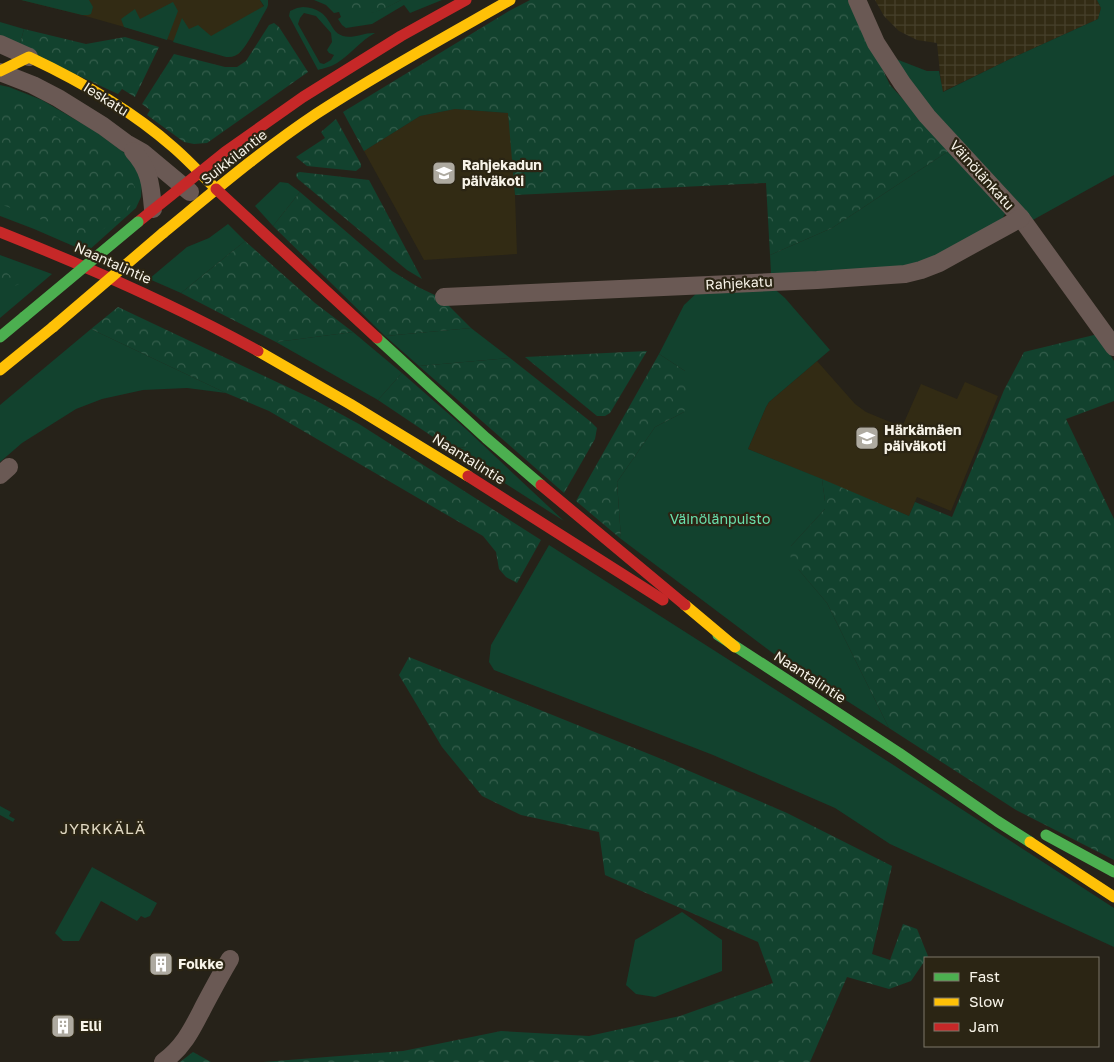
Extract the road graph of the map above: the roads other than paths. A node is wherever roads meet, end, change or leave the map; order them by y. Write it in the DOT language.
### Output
graph roads {
  1 [pos="466,0"];
  2 [pos="510,0"];
  3 [pos="857,0"];
  4 [pos="0,44"];
  5 [pos="30,57"];
  6 [pos="0,71"];
  7 [pos="126,143"];
  8 [pos="199,173"];
  9 [pos="183,186"];
  10 [pos="216,189"];
  11 [pos="201,202"];
  12 [pos="153,209"];
  13 [pos="1021,218"];
  14 [pos="0,232"];
  15 [pos="444,297"];
  16 [pos="0,337"];
  17 [pos="1114,347"];
  18 [pos="0,370"];
  19 [pos="735,647"];
  20 [pos="899,753"];
  21 [pos="999,809"];
  22 [pos="1040,832"];
  23 [pos="1114,872"];
  24 [pos="1114,897"];
  25 [pos="230,959"];
  26 [pos="163,1062"];
  1 -- 8 [label="main road, Suikkilantie"];
  2 -- 10 [label="main road, Suikkilantie"];
  3 -- 13 [label="street, Väinölänkatu"];
  4 -- 5 [label="street, Ieskatu"];
  5 -- 6 [label="main road"];
  5 -- 8 [label="main road, Ieskatu"];
  6 -- 7 [label="street, Ieskatu"];
  7 -- 9 [label="street, Ieskatu"];
  7 -- 12 [label="street, Ieskatu"];
  8 -- 9 [label="main road, Suikkilantie"];
  8 -- 10 [label="main road, Ieskatu"];
  9 -- 11 [label="street, Ieskatu"];
  9 -- 12 [label="main road, Suikkilantie"];
  10 -- 11 [label="main road, Suikkilantie"];
  10 -- 19 [label="main road, Ieskatu"];
  11 -- 18 [label="main road, Suikkilantie, bridge"];
  12 -- 16 [label="main road, Suikkilantie, bridge"];
  13 -- 15 [label="street, Rahjekatu"];
  13 -- 17 [label="street, Väinölänkatu"];
  14 -- 19 [label="main road, Naantalintie"];
  19 -- 20 [label="main road, Naantalintie"];
  20 -- 21 [label="main road, Naantalintie"];
  20 -- 24 [label="main road, Naantalintie"];
  22 -- 23 [label="main road"];
  25 -- 26 [label="street"];
}
